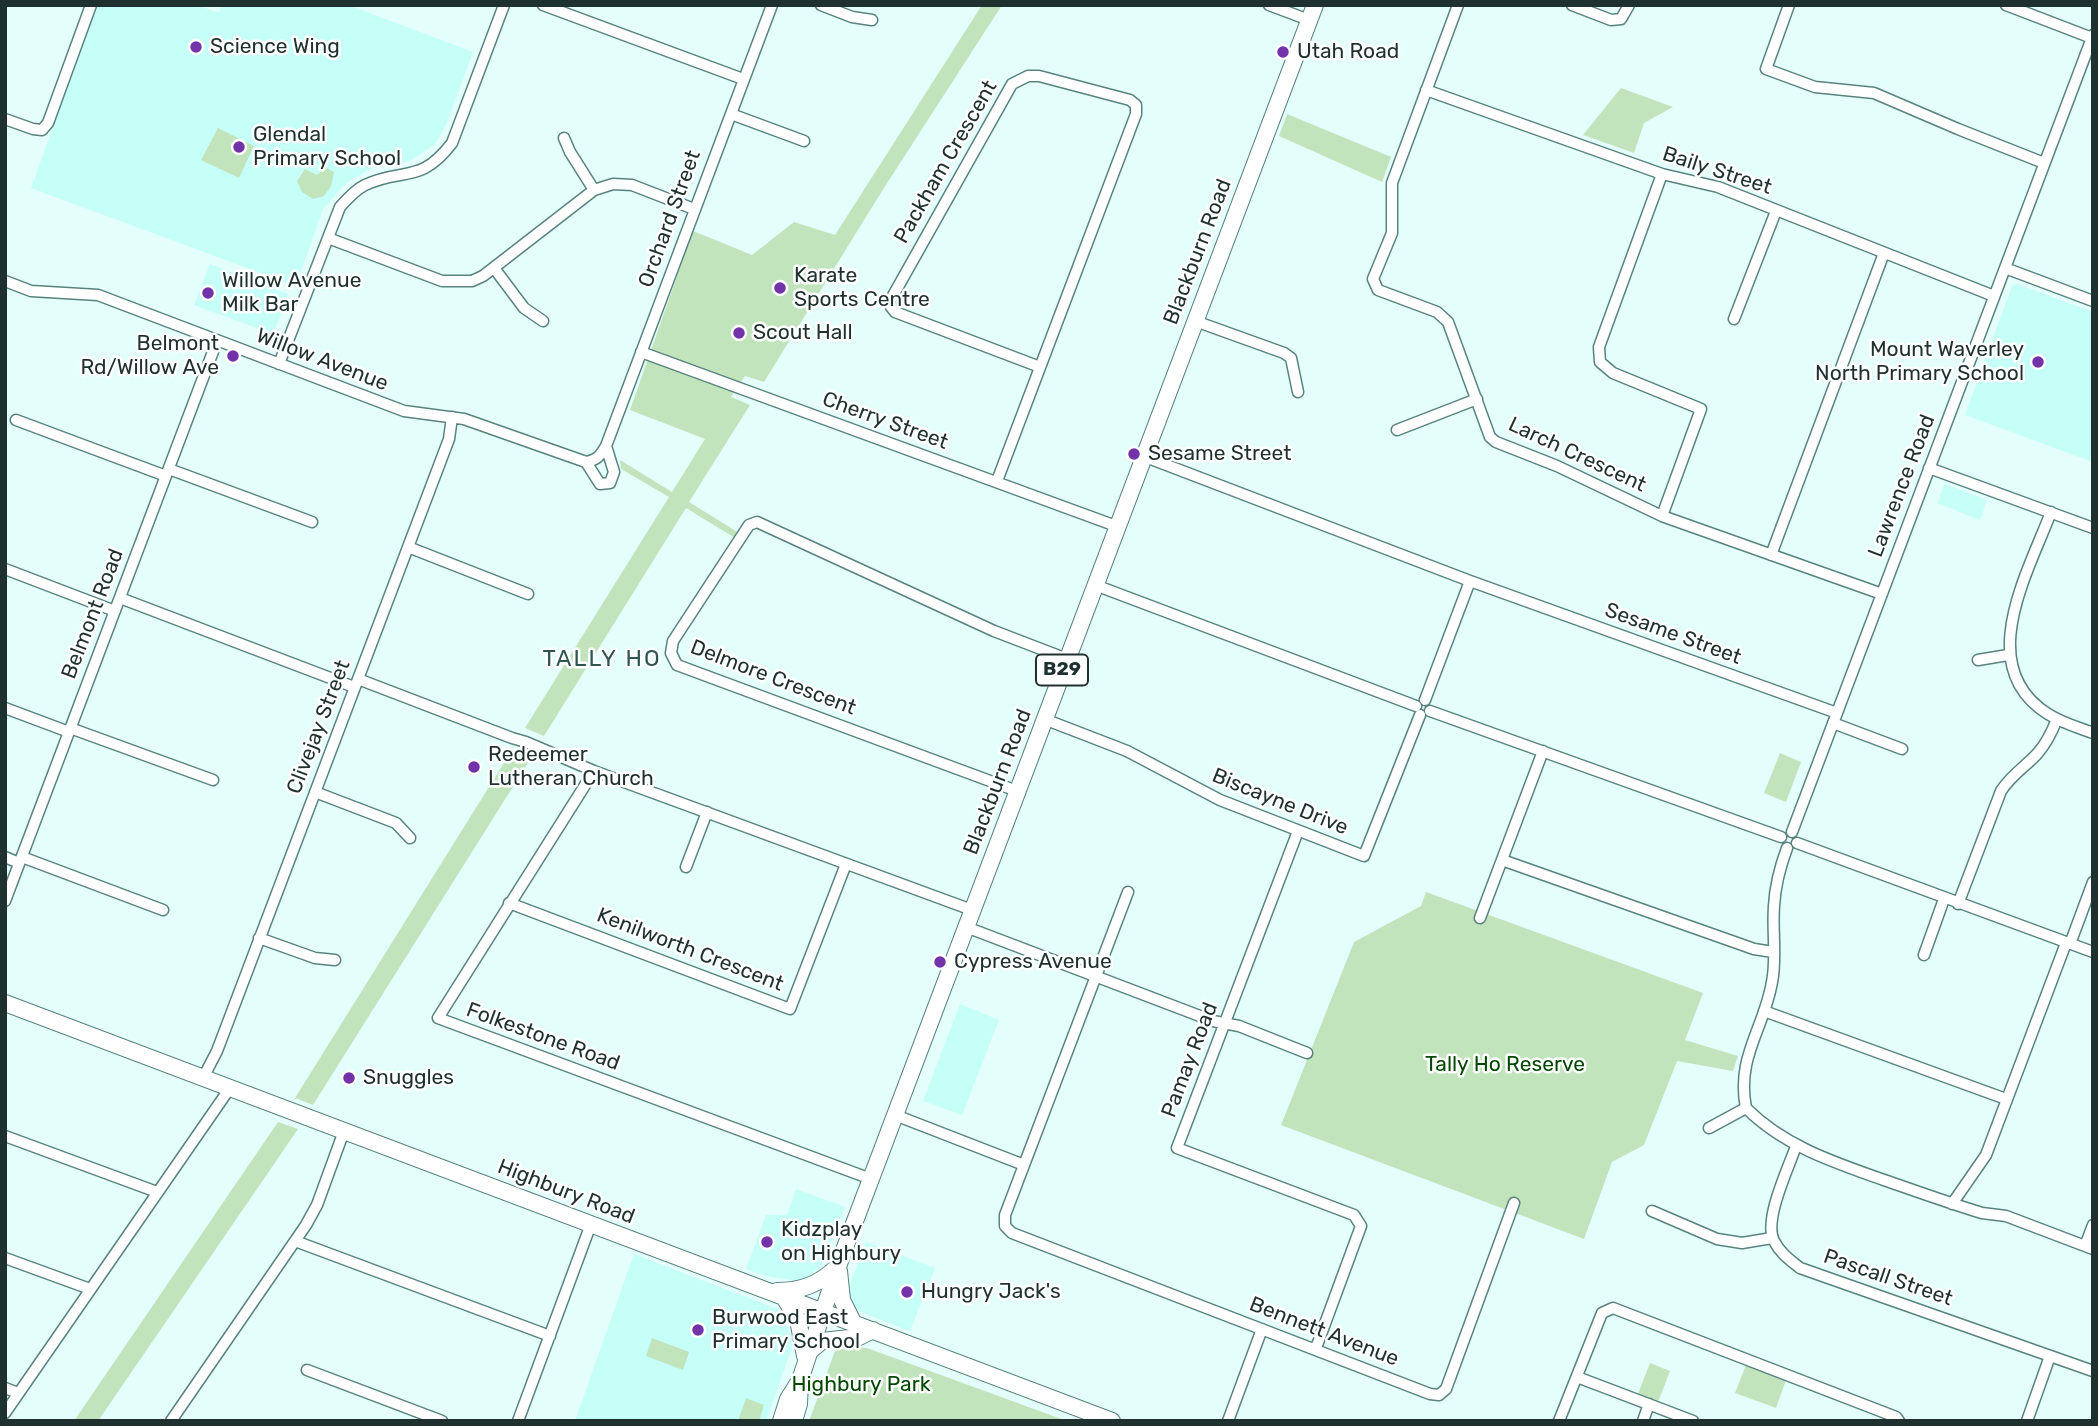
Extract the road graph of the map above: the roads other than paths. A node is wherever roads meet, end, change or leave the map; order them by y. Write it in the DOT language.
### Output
graph roads {
  1 [pos="91,5"];
  2 [pos="504,5"];
  3 [pos="543,5"];
  4 [pos="772,5"];
  5 [pos="821,5"];
  6 [pos="1269,5"];
  7 [pos="1458,5"];
  8 [pos="1572,5"];
  9 [pos="1789,5"];
  10 [pos="2006,5"];
  11 [pos="1629,6"];
  12 [pos="1312,13"];
  13 [pos="872,20"];
  14 [pos="2092,36"];
  15 [pos="743,79"];
  16 [pos="1426,90"];
  17 [pos="731,114"];
  18 [pos="5,119"];
  19 [pos="564,138"];
  20 [pos="804,141"];
  21 [pos="2044,163"];
  22 [pos="1662,174"];
  23 [pos="594,190"];
  24 [pos="694,209"];
  25 [pos="1776,211"];
  26 [pos="328,238"];
  27 [pos="1884,253"];
  28 [pos="494,268"];
  29 [pos="2005,268"];
  30 [pos="5,281"];
  31 [pos="1994,296"];
  32 [pos="2093,301"];
  33 [pos="1734,319"];
  34 [pos="543,321"];
  35 [pos="1195,321"];
  36 [pos="217,341"];
  37 [pos="641,352"];
  38 [pos="279,364"];
  39 [pos="1040,367"];
  40 [pos="1298,392"];
  41 [pos="1477,399"];
  42 [pos="452,417"];
  43 [pos="16,420"];
  44 [pos="1397,430"];
  45 [pos="606,446"];
  46 [pos="1143,456"];
  47 [pos="586,462"];
  48 [pos="1930,468"];
  49 [pos="167,472"];
  50 [pos="997,481"];
  51 [pos="2051,512"];
  52 [pos="1662,516"];
  53 [pos="312,522"];
  54 [pos="1116,526"];
  55 [pos="2093,528"];
  56 [pos="408,547"];
  57 [pos="1771,555"];
  58 [pos="5,569"];
  59 [pos="1470,581"];
  60 [pos="1095,584"];
  61 [pos="528,594"];
  62 [pos="1882,594"];
  63 [pos="120,598"];
  64 [pos="115,611"];
  65 [pos="2008,655"];
  66 [pos="1067,659"];
  67 [pos="1978,660"];
  68 [pos="356,683"];
  69 [pos="5,708"];
  70 [pos="1423,708"];
  71 [pos="1835,718"];
  72 [pos="1044,719"];
  73 [pos="2057,719"];
  74 [pos="70,730"];
  75 [pos="2093,733"];
  76 [pos="1902,749"];
  77 [pos="1543,751"];
  78 [pos="594,771"];
  79 [pos="213,780"];
  80 [pos="1017,791"];
  81 [pos="315,792"];
  82 [pos="707,812"];
  83 [pos="1298,831"];
  84 [pos="411,838"];
  85 [pos="1789,840"];
  86 [pos="5,857"];
  87 [pos="21,860"];
  88 [pos="1502,860"];
  89 [pos="846,864"];
  90 [pos="686,867"];
  91 [pos="2093,882"];
  92 [pos="1128,892"];
  93 [pos="1944,899"];
  94 [pos="5,901"];
  95 [pos="509,903"];
  96 [pos="1958,904"];
  97 [pos="163,910"];
  98 [pos="972,910"];
  99 [pos="1480,918"];
  100 [pos="966,927"];
  101 [pos="259,938"];
  102 [pos="2068,943"];
  103 [pos="1773,952"];
  104 [pos="2093,952"];
  105 [pos="1924,955"];
  106 [pos="335,960"];
  107 [pos="1097,977"];
  108 [pos="5,1003"];
  109 [pos="1765,1010"];
  110 [pos="1224,1023"];
  111 [pos="1307,1052"];
  112 [pos="206,1079"];
  113 [pos="230,1088"];
  114 [pos="2007,1100"];
  115 [pos="1746,1108"];
  116 [pos="895,1115"];
  117 [pos="1709,1128"];
  118 [pos="344,1131"];
  119 [pos="5,1136"];
  120 [pos="1796,1146"];
  121 [pos="1024,1165"];
  122 [pos="870,1179"];
  123 [pos="157,1192"];
  124 [pos="1514,1203"];
  125 [pos="1952,1204"];
  126 [pos="1652,1211"];
  127 [pos="591,1224"];
  128 [pos="2093,1225"];
  129 [pos="1772,1238"];
  130 [pos="295,1241"];
  131 [pos="2089,1247"];
  132 [pos="5,1258"];
  133 [pos="839,1262"];
  134 [pos="90,1289"];
  135 [pos="777,1294"];
  136 [pos="822,1311"];
  137 [pos="853,1322"];
  138 [pos="1262,1329"];
  139 [pos="873,1330"];
  140 [pos="550,1336"];
  141 [pos="1316,1348"];
  142 [pos="2050,1356"];
  143 [pos="807,1357"];
  144 [pos="307,1370"];
  145 [pos="2093,1371"];
  146 [pos="1577,1377"];
  147 [pos="800,1380"];
  148 [pos="5,1388"];
  149 [pos="18,1393"];
  150 [pos="1649,1404"];
  151 [pos="5,1413"];
  152 [pos="171,1421"];
  153 [pos="442,1421"];
  154 [pos="518,1421"];
  155 [pos="781,1421"];
  156 [pos="794,1421"];
  157 [pos="1112,1421"];
  158 [pos="1228,1421"];
  159 [pos="1559,1421"];
  160 [pos="1643,1421"];
  161 [pos="1693,1421"];
  162 [pos="1899,1421"];
  163 [pos="2027,1421"];
  1 -- 18 [label="street"];
  2 -- 26 [label="street"];
  3 -- 15 [label="street"];
  4 -- 15 [label="street, Orchard Street"];
  5 -- 13 [label="street"];
  6 -- 12 [label="street"];
  7 -- 16 [label="street, Larch Crescent"];
  8 -- 11 [label="street"];
  9 -- 21 [label="street"];
  10 -- 14 [label="street"];
  12 -- 35 [label="main road, Blackburn Road / B29"];
  14 -- 21 [label="street, Lawrence Road"];
  15 -- 17 [label="street, Orchard Street"];
  16 -- 22 [label="street, Baily Street"];
  16 -- 41 [label="street, Larch Crescent"];
  17 -- 20 [label="street"];
  17 -- 24 [label="street, Orchard Street"];
  19 -- 23 [label="street"];
  21 -- 29 [label="street, Lawrence Road"];
  22 -- 25 [label="street, Baily Street"];
  22 -- 52 [label="street"];
  23 -- 24 [label="street"];
  23 -- 28 [label="street"];
  24 -- 37 [label="street, Orchard Street"];
  25 -- 27 [label="street, Baily Street"];
  25 -- 33 [label="street"];
  26 -- 28 [label="street"];
  26 -- 38 [label="street"];
  27 -- 31 [label="street, Baily Street"];
  27 -- 57 [label="street"];
  28 -- 34 [label="street"];
  29 -- 31 [label="street, Lawrence Road"];
  29 -- 32 [label="street"];
  30 -- 36 [label="street, Willow Avenue"];
  31 -- 48 [label="street, Lawrence Road"];
  35 -- 40 [label="street"];
  35 -- 46 [label="main road, Blackburn Road / B29"];
  36 -- 38 [label="street, Willow Avenue"];
  36 -- 49 [label="street, Belmont Road"];
  37 -- 45 [label="street, Orchard Street"];
  37 -- 50 [label="street, Cherry Street"];
  38 -- 42 [label="street, Willow Avenue"];
  39 -- 39 [label="street, Packham Crescent"];
  39 -- 50 [label="street"];
  41 -- 44 [label="street"];
  41 -- 52 [label="street, Larch Crescent"];
  42 -- 47 [label="street, Willow Avenue"];
  42 -- 56 [label="street, Clivejay Street"];
  43 -- 49 [label="street"];
  45 -- 47 [label="street"];
  45 -- 47 [label="street, Orchard Street"];
  46 -- 54 [label="main road, Blackburn Road / B29"];
  46 -- 59 [label="street, Sesame Street"];
  48 -- 51 [label="street"];
  48 -- 62 [label="street, Lawrence Road"];
  49 -- 53 [label="street"];
  49 -- 63 [label="street, Belmont Road"];
  50 -- 54 [label="street, Cherry Street"];
  51 -- 55 [label="street"];
  51 -- 65 [label="street"];
  52 -- 57 [label="street, Larch Crescent"];
  54 -- 60 [label="main road, Blackburn Road / B29"];
  56 -- 61 [label="street"];
  56 -- 68 [label="street, Clivejay Street"];
  57 -- 62 [label="street, Larch Crescent"];
  58 -- 64 [label="street"];
  59 -- 70 [label="street"];
  59 -- 71 [label="street, Sesame Street"];
  60 -- 66 [label="main road, Blackburn Road / B29"];
  60 -- 70 [label="street"];
  62 -- 71 [label="street, Lawrence Road"];
  63 -- 64 [label="street, Belmont Road"];
  63 -- 68 [label="street"];
  64 -- 74 [label="street, Belmont Road"];
  65 -- 67 [label="street"];
  65 -- 73 [label="street"];
  66 -- 72 [label="main road, Blackburn Road / B29"];
  66 -- 80 [label="street, Delmore Crescent"];
  68 -- 78 [label="street"];
  68 -- 81 [label="street, Clivejay Street"];
  69 -- 74 [label="street"];
  70 -- 77 [label="street"];
  70 -- 83 [label="street, Biscayne Drive"];
  71 -- 76 [label="street, Sesame Street"];
  71 -- 85 [label="street, Lawrence Road"];
  72 -- 80 [label="main road, Blackburn Road / B29"];
  72 -- 83 [label="street, Biscayne Drive"];
  73 -- 75 [label="street"];
  73 -- 96 [label="street"];
  74 -- 79 [label="street"];
  74 -- 87 [label="street, Belmont Road"];
  77 -- 85 [label="street"];
  77 -- 88 [label="street"];
  78 -- 82 [label="street"];
  78 -- 95 [label="street, Folkestone Road"];
  80 -- 98 [label="main road, Blackburn Road / B29"];
  81 -- 84 [label="street"];
  81 -- 101 [label="street, Clivejay Street"];
  82 -- 89 [label="street"];
  82 -- 90 [label="street"];
  83 -- 110 [label="street, Pamay Road"];
  85 -- 93 [label="street"];
  85 -- 103 [label="street, Lawrence Road"];
  86 -- 87 [label="street"];
  87 -- 94 [label="street, Belmont Road"];
  87 -- 97 [label="street"];
  88 -- 99 [label="street"];
  88 -- 103 [label="street"];
  89 -- 95 [label="street, Kenilworth Crescent"];
  89 -- 98 [label="street"];
  91 -- 102 [label="street"];
  92 -- 107 [label="street"];
  93 -- 96 [label="street"];
  93 -- 105 [label="street"];
  95 -- 122 [label="street, Folkestone Road"];
  96 -- 102 [label="street"];
  98 -- 100 [label="main road, Blackburn Road / B29"];
  100 -- 107 [label="street"];
  100 -- 116 [label="main road, Blackburn Road / B29"];
  101 -- 106 [label="street"];
  101 -- 112 [label="street, Clivejay Street"];
  102 -- 104 [label="street"];
  102 -- 114 [label="street"];
  103 -- 109 [label="street, Lawrence Road"];
  107 -- 110 [label="street"];
  107 -- 121 [label="street"];
  108 -- 112 [label="main road, Highbury Road"];
  109 -- 114 [label="street"];
  109 -- 115 [label="street, Lawrence Road"];
  110 -- 111 [label="street"];
  110 -- 141 [label="street, Pamay Road"];
  112 -- 113 [label="main road, Highbury Road"];
  113 -- 118 [label="main road, Highbury Road"];
  113 -- 123 [label="street"];
  114 -- 125 [label="street"];
  115 -- 117 [label="street"];
  115 -- 120 [label="street"];
  116 -- 121 [label="street"];
  116 -- 122 [label="main road, Blackburn Road / B29"];
  118 -- 127 [label="main road, Highbury Road"];
  118 -- 130 [label="street"];
  119 -- 123 [label="street"];
  120 -- 125 [label="street"];
  120 -- 129 [label="street"];
  121 -- 138 [label="street, Bennett Avenue"];
  122 -- 133 [label="main road, Blackburn Road / B29"];
  123 -- 134 [label="street"];
  124 -- 141 [label="street, Bennett Avenue"];
  125 -- 131 [label="street"];
  126 -- 129 [label="street"];
  127 -- 135 [label="main road, Highbury Road"];
  127 -- 140 [label="street"];
  128 -- 131 [label="street"];
  129 -- 142 [label="street, Pascall Street"];
  130 -- 140 [label="street"];
  130 -- 152 [label="street"];
  132 -- 134 [label="street"];
  133 -- 135 [label="main road"];
  133 -- 136 [label="main road, Blackburn Road / B29"];
  133 -- 137 [label="main road"];
  134 -- 149 [label="street"];
  135 -- 136 [label="main road, Highbury Road"];
  135 -- 143 [label="main road"];
  136 -- 137 [label="main road, Highbury Road"];
  136 -- 143 [label="main road, Blackburn Road / B29"];
  137 -- 139 [label="main road, Highbury Road"];
  138 -- 141 [label="street, Bennett Avenue"];
  138 -- 158 [label="street"];
  139 -- 143 [label="main road"];
  139 -- 157 [label="main road, Highbury Road"];
  140 -- 154 [label="street"];
  142 -- 145 [label="street, Pascall Street"];
  142 -- 163 [label="street"];
  143 -- 147 [label="main road, Blackburn Road / B29"];
  144 -- 153 [label="street"];
  146 -- 150 [label="street"];
  146 -- 159 [label="street"];
  146 -- 162 [label="street"];
  147 -- 155 [label="main road, Blackburn Road / B29"];
  147 -- 156 [label="main road, Blackburn Road / B29"];
  148 -- 149 [label="street"];
  149 -- 151 [label="street"];
  150 -- 160 [label="street"];
  150 -- 161 [label="street"];
}
